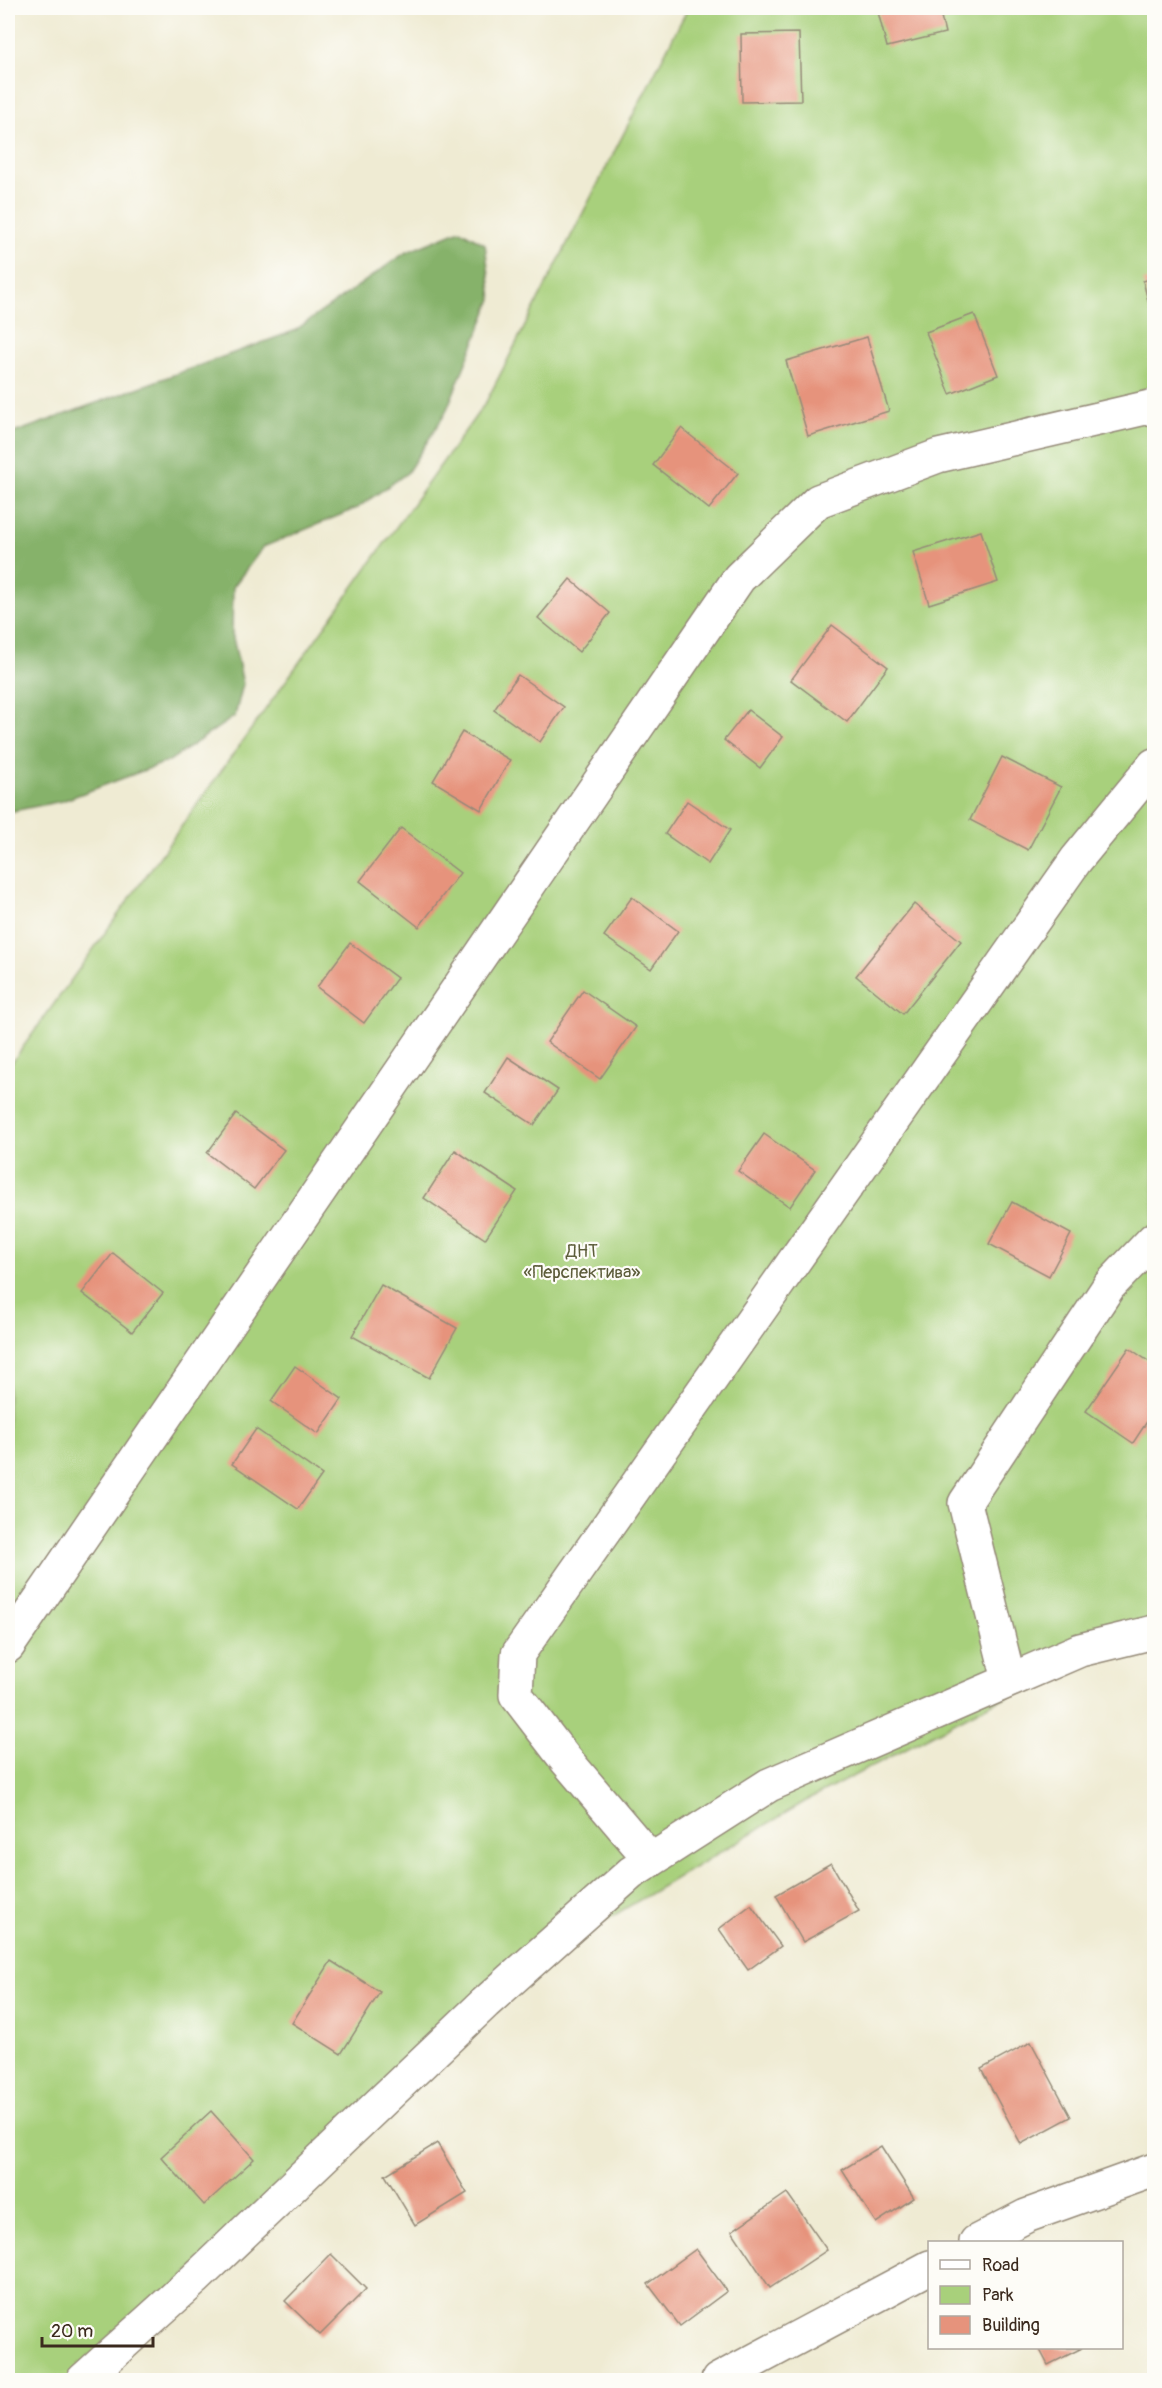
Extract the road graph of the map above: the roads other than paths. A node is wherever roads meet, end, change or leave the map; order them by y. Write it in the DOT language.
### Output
graph roads {
  1 [pos="1155,406"];
  2 [pos="1155,765"];
  3 [pos="1155,1239"];
  4 [pos="1155,1632"];
  5 [pos="8,1646"];
  6 [pos="1009,1680"];
  7 [pos="651,1860"];
  8 [pos="1155,2170"];
  9 [pos="978,2241"];
  10 [pos="928,2268"];
  11 [pos="83,2380"];
  12 [pos="718,2380"];
  1 -- 5 [label="street"];
  2 -- 7 [label="street"];
  3 -- 6 [label="street"];
  4 -- 6 [label="street"];
  6 -- 7 [label="street"];
  7 -- 11 [label="street"];
  8 -- 9 [label="street"];
  10 -- 12 [label="street"];
}
